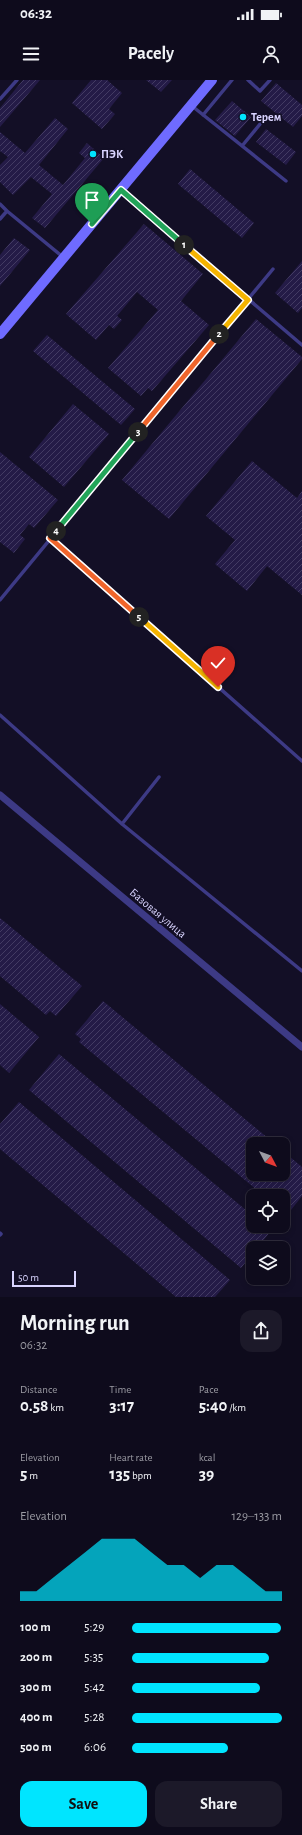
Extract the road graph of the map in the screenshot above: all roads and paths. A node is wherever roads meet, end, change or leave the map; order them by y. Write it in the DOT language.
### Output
graph roads {
  1 [pos="17,80"];
  2 [pos="212,80"];
  3 [pos="232,80"];
  4 [pos="248,80"];
  5 [pos="270,80"];
  6 [pos="0,99"];
  7 [pos="191,105"];
  8 [pos="203,115"];
  9 [pos="265,118"];
  10 [pos="242,146"];
  11 [pos="286,181"];
  12 [pos="121,190"];
  13 [pos="0,204"];
  14 [pos="6,211"];
  15 [pos="0,219"];
  16 [pos="64,258"];
  17 [pos="273,269"];
  18 [pos="248,300"];
  19 [pos="0,334"];
  20 [pos="302,345"];
  21 [pos="50,538"];
  22 [pos="0,600"];
  23 [pos="0,715"];
  24 [pos="302,761"];
  25 [pos="159,777"];
  26 [pos="0,795"];
  27 [pos="122,824"];
  28 [pos="302,971"];
  29 [pos="302,1047"];
  1 -- 6 [label="lane"];
  2 -- 7 [label="main road"];
  3 -- 8 [label="lane"];
  4 -- 5 [label="lane"];
  7 -- 8 [label="lane"];
  7 -- 12 [label="main road"];
  8 -- 10 [label="lane"];
  9 -- 10 [label="lane"];
  10 -- 11 [label="lane"];
  12 -- 16 [label="main road"];
  12 -- 18 [label="lane"];
  13 -- 14 [label="lane"];
  14 -- 15 [label="lane"];
  14 -- 16 [label="lane"];
  16 -- 19 [label="main road"];
  17 -- 18 [label="lane"];
  18 -- 20 [label="lane"];
  18 -- 21 [label="lane"];
  21 -- 22 [label="lane"];
  21 -- 24 [label="lane"];
  23 -- 27 [label="lane"];
  25 -- 27 [label="lane"];
  26 -- 29 [label="street, Базовая улица"];
  27 -- 28 [label="lane"];
}
